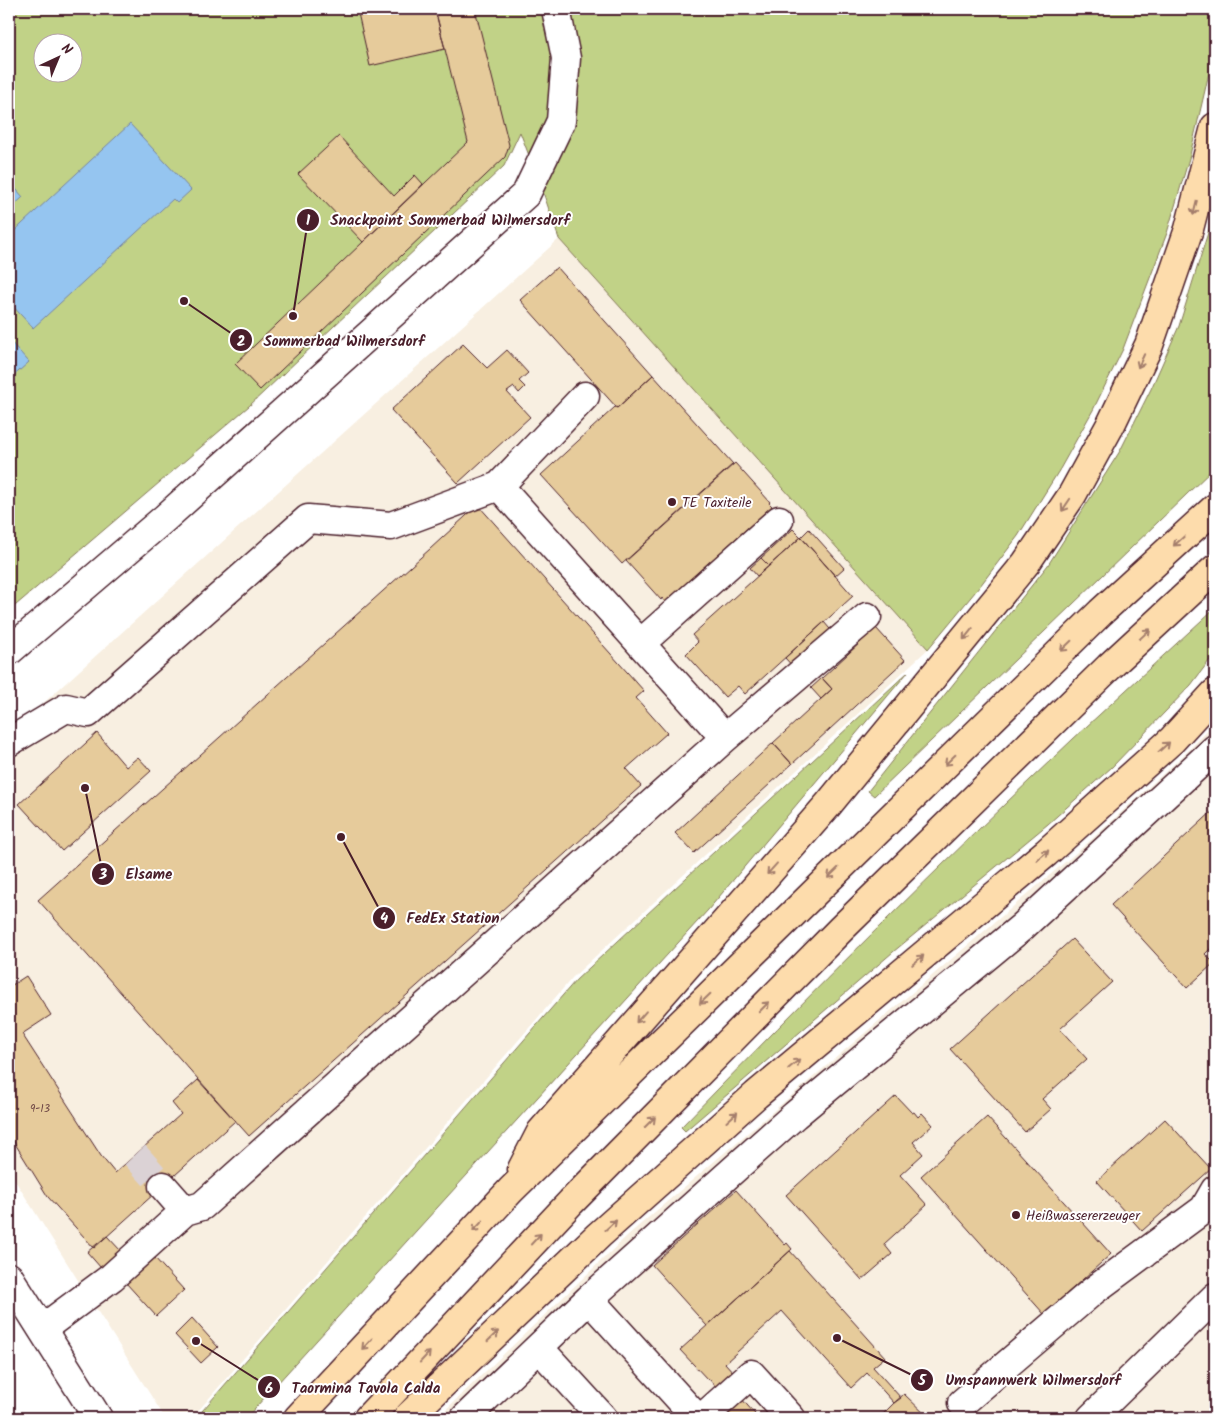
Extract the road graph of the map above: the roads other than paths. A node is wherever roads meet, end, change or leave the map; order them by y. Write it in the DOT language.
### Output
graph roads {
  1 [pos="556,9"];
  2 [pos="1215,127"];
  3 [pos="585,396"];
  4 [pos="499,486"];
  5 [pos="1215,508"];
  6 [pos="779,520"];
  7 [pos="1215,569"];
  8 [pos="868,617"];
  9 [pos="641,643"];
  10 [pos="9,651"];
  11 [pos="1215,693"];
  12 [pos="725,738"];
  13 [pos="9,742"];
  14 [pos="1215,750"];
  15 [pos="163,1186"];
  16 [pos="511,1190"];
  17 [pos="1215,1190"];
  18 [pos="185,1211"];
  19 [pos="11,1286"];
  20 [pos="1215,1296"];
  21 [pos="590,1300"];
  22 [pos="42,1330"];
  23 [pos="539,1348"];
  24 [pos="962,1403"];
  25 [pos="98,1418"];
  26 [pos="298,1418"];
  27 [pos="368,1418"];
  28 [pos="407,1418"];
  29 [pos="465,1418"];
  30 [pos="603,1418"];
  31 [pos="697,1418"];
  32 [pos="702,1418"];
  33 [pos="791,1418"];
  34 [pos="1091,1418"];
  1 -- 10 [label="street"];
  2 -- 16 [label="highway, one-way"];
  3 -- 4 [label="street"];
  4 -- 9 [label="street"];
  4 -- 13 [label="street"];
  5 -- 16 [label="highway, one-way"];
  6 -- 9 [label="street"];
  27 -- 7 [label="highway, one-way"];
  8 -- 12 [label="street"];
  9 -- 12 [label="street"];
  28 -- 11 [label="highway, one-way"];
  12 -- 18 [label="street"];
  14 -- 21 [label="street"];
  15 -- 18 [label="street"];
  16 -- 26 [label="highway, one-way"];
  17 -- 24 [label="street"];
  18 -- 22 [label="street"];
  19 -- 22 [label="street"];
  20 -- 34 [label="street"];
  21 -- 23 [label="street"];
  21 -- 31 [label="street"];
  22 -- 25 [label="street"];
  23 -- 29 [label="street"];
  23 -- 30 [label="street"];
  32 -- 33 [label="street"];
}
